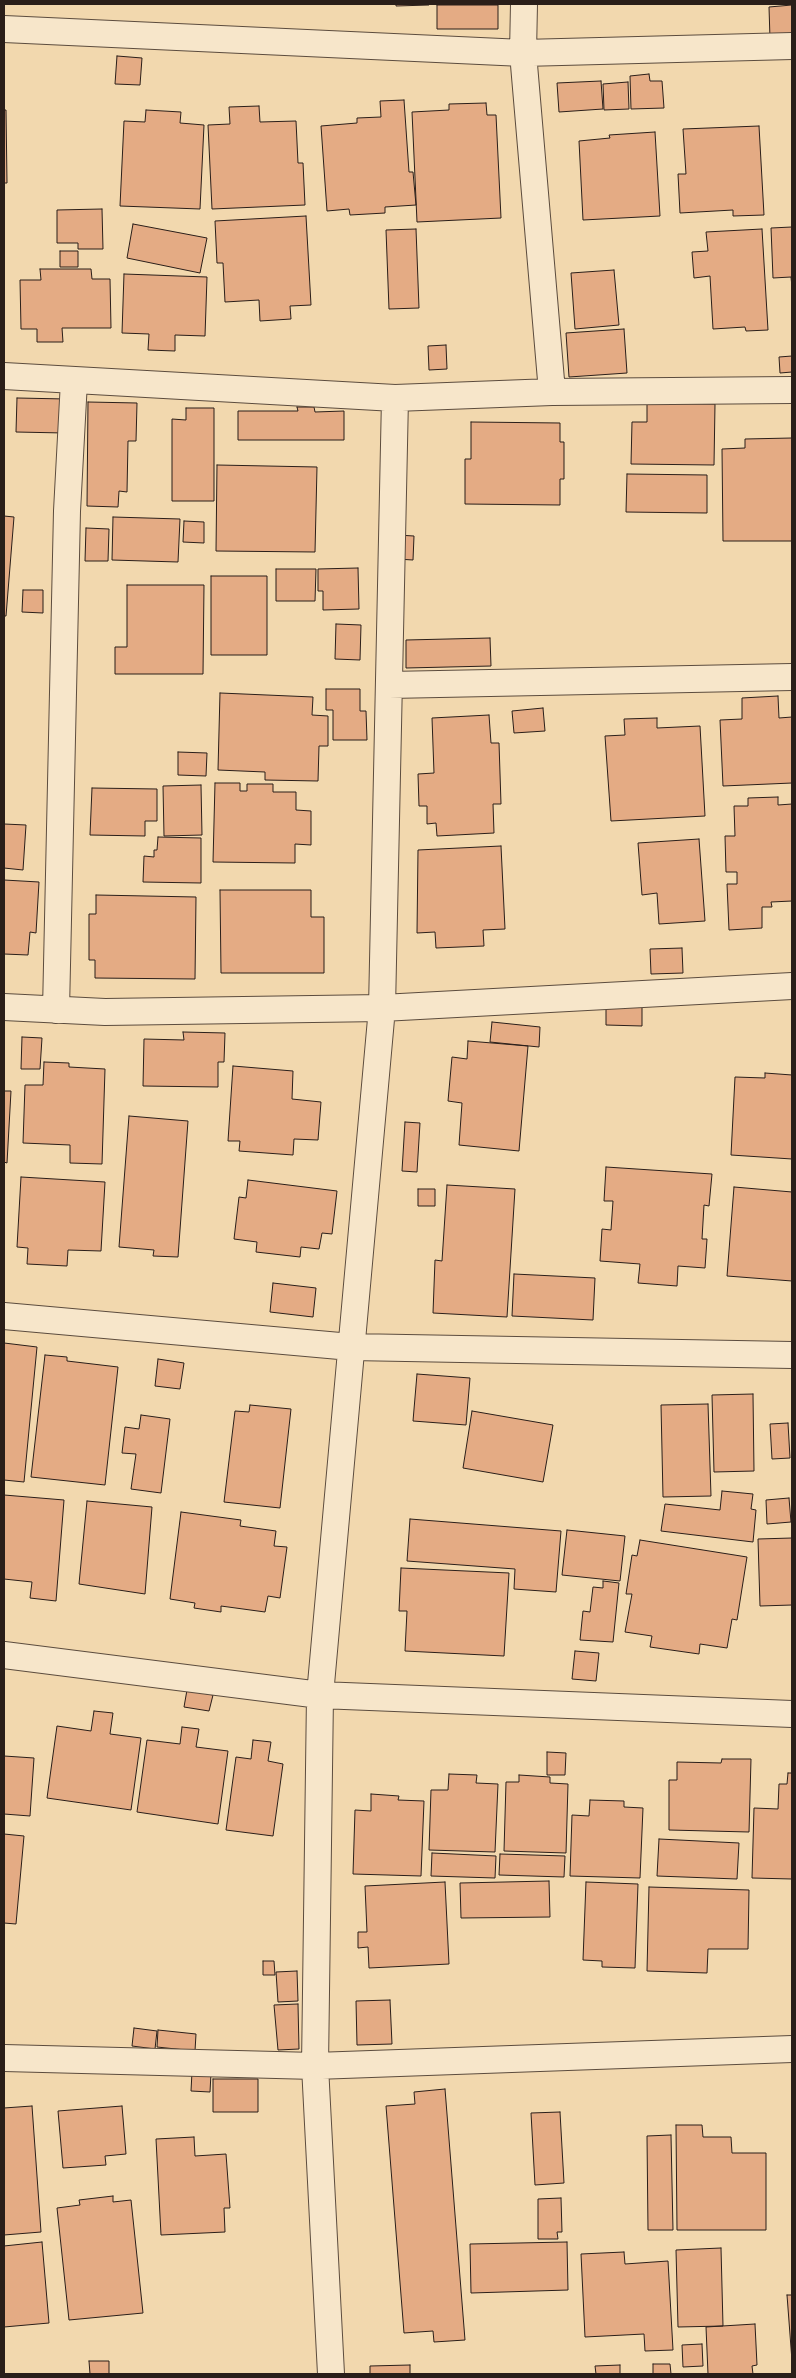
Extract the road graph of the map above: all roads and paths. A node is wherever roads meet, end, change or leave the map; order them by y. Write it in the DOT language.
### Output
graph roads {
  1 [pos="524,4"];
  2 [pos="4,29"];
  3 [pos="792,46"];
  4 [pos="523,53"];
  5 [pos="4,376"];
  6 [pos="74,381"];
  7 [pos="792,390"];
  8 [pos="552,392"];
  9 [pos="395,398"];
  10 [pos="792,677"];
  11 [pos="389,685"];
  12 [pos="792,986"];
  13 [pos="4,1007"];
  14 [pos="382,1008"];
  15 [pos="56,1010"];
  16 [pos="4,1316"];
  17 [pos="351,1347"];
  18 [pos="792,1355"];
  19 [pos="4,1655"];
  20 [pos="320,1695"];
  21 [pos="792,1714"];
  22 [pos="792,2049"];
  23 [pos="4,2058"];
  24 [pos="315,2066"];
  25 [pos="331,2374"];
  1 -- 4 [label="street"];
  2 -- 4 [label="street"];
  3 -- 4 [label="street"];
  4 -- 8 [label="street"];
  5 -- 6 [label="street"];
  6 -- 9 [label="street"];
  6 -- 15 [label="street"];
  7 -- 8 [label="street"];
  8 -- 9 [label="street"];
  9 -- 11 [label="street"];
  10 -- 11 [label="street"];
  11 -- 14 [label="street"];
  12 -- 14 [label="street"];
  13 -- 15 [label="street"];
  14 -- 15 [label="street"];
  14 -- 17 [label="street"];
  16 -- 17 [label="street"];
  17 -- 18 [label="street"];
  17 -- 20 [label="street"];
  19 -- 20 [label="street"];
  20 -- 21 [label="street"];
  20 -- 24 [label="street"];
  22 -- 24 [label="street"];
  23 -- 24 [label="street"];
  24 -- 25 [label="street"];
}
